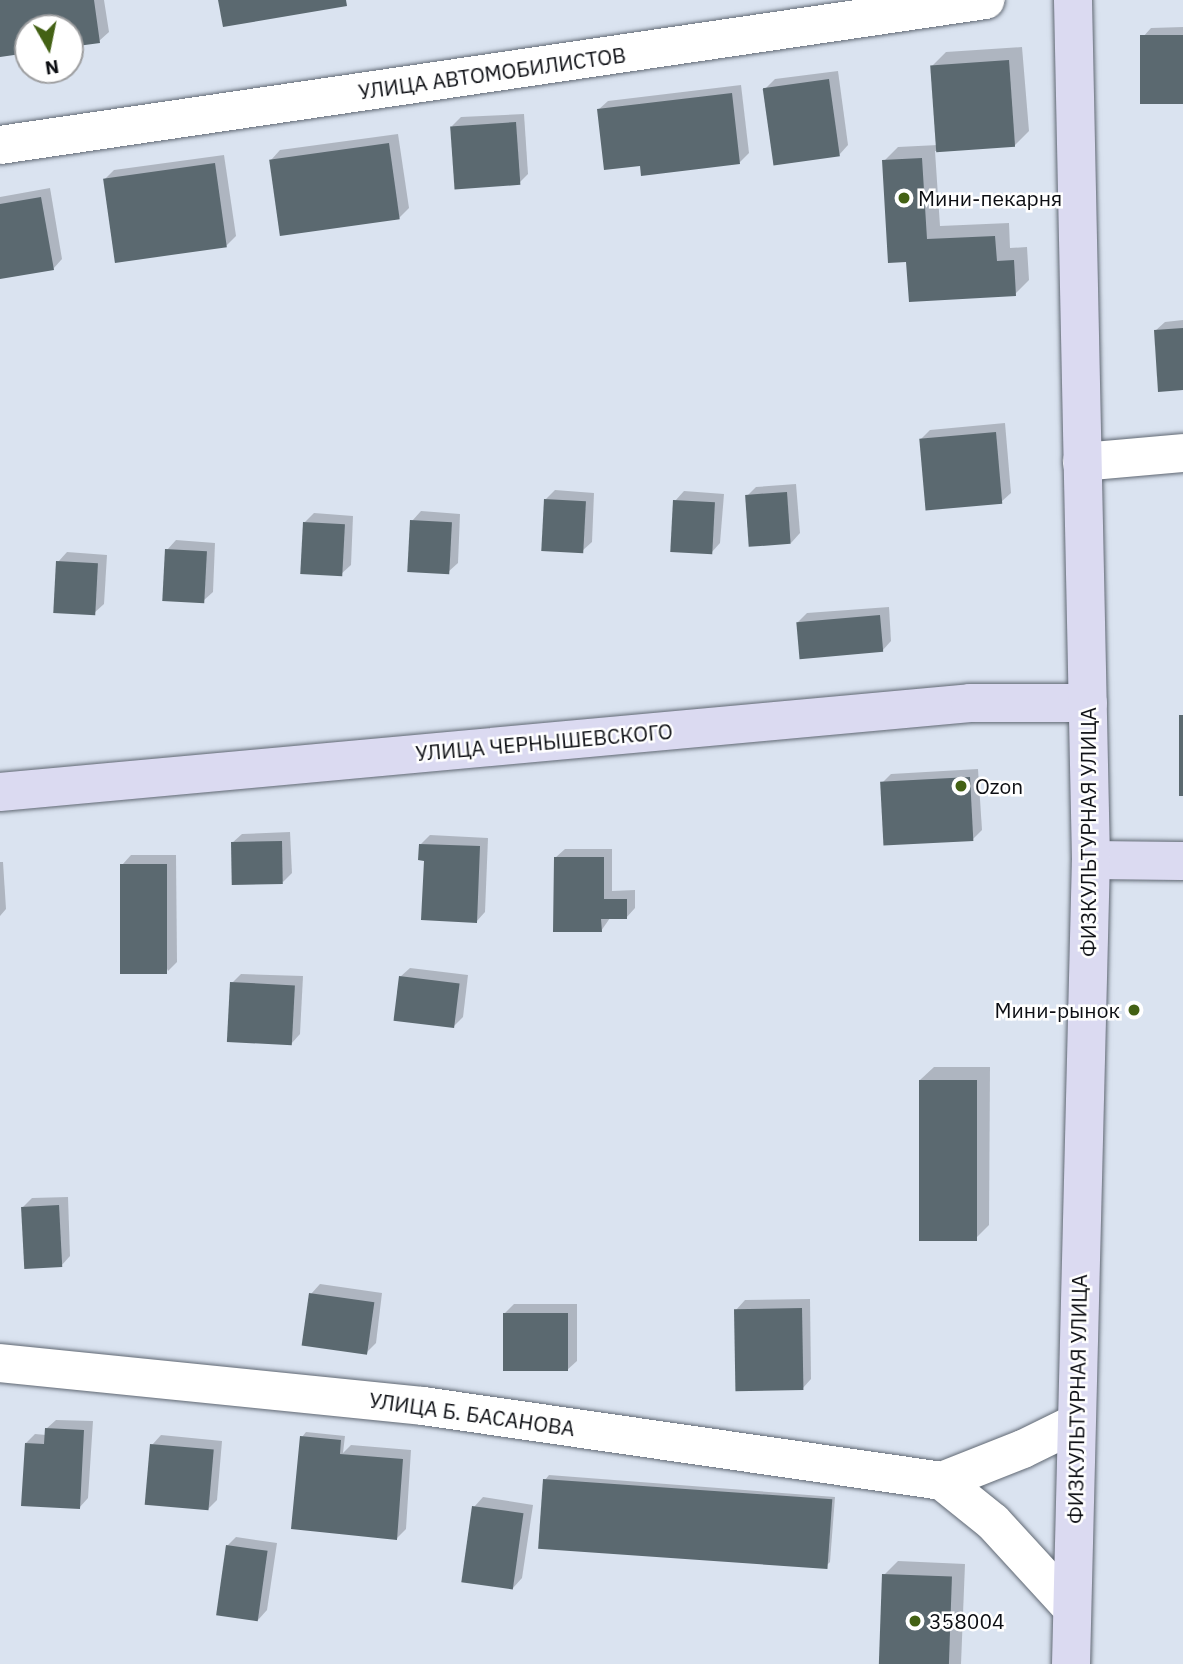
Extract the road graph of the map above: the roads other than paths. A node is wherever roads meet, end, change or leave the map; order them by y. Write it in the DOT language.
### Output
graph roads {
  1 [pos="985,0"];
  2 [pos="1073,0"];
  3 [pos="0,145"];
  4 [pos="1183,453"];
  5 [pos="1082,462"];
  6 [pos="1088,703"];
  7 [pos="0,792"];
  8 [pos="1091,860"];
  9 [pos="1183,861"];
  10 [pos="0,1363"];
  11 [pos="1076,1423"];
  12 [pos="942,1481"];
  13 [pos="1071,1607"];
  14 [pos="1071,1664"];
  1 -- 3 [label="street, УЛИЦА АВТОМОБИЛИСТОВ"];
  2 -- 5 [label="street, ФИЗКУЛЬТУРНАЯ УЛИЦА"];
  4 -- 5 [label="street"];
  5 -- 6 [label="street, ФИЗКУЛЬТУРНАЯ УЛИЦА"];
  6 -- 7 [label="street, УЛИЦА ЧЕРНЫШЕВСКОГО"];
  6 -- 8 [label="street, ФИЗКУЛЬТУРНАЯ УЛИЦА"];
  8 -- 9 [label="street"];
  8 -- 11 [label="street, ФИЗКУЛЬТУРНАЯ УЛИЦА"];
  10 -- 12 [label="street, УЛИЦА Б. БАСАНОВА"];
  11 -- 12 [label="street"];
  11 -- 13 [label="street, ФИЗКУЛЬТУРНАЯ УЛИЦА"];
  12 -- 13 [label="street"];
  13 -- 14 [label="street, ФИЗКУЛЬТУРНАЯ УЛИЦА"];
}
